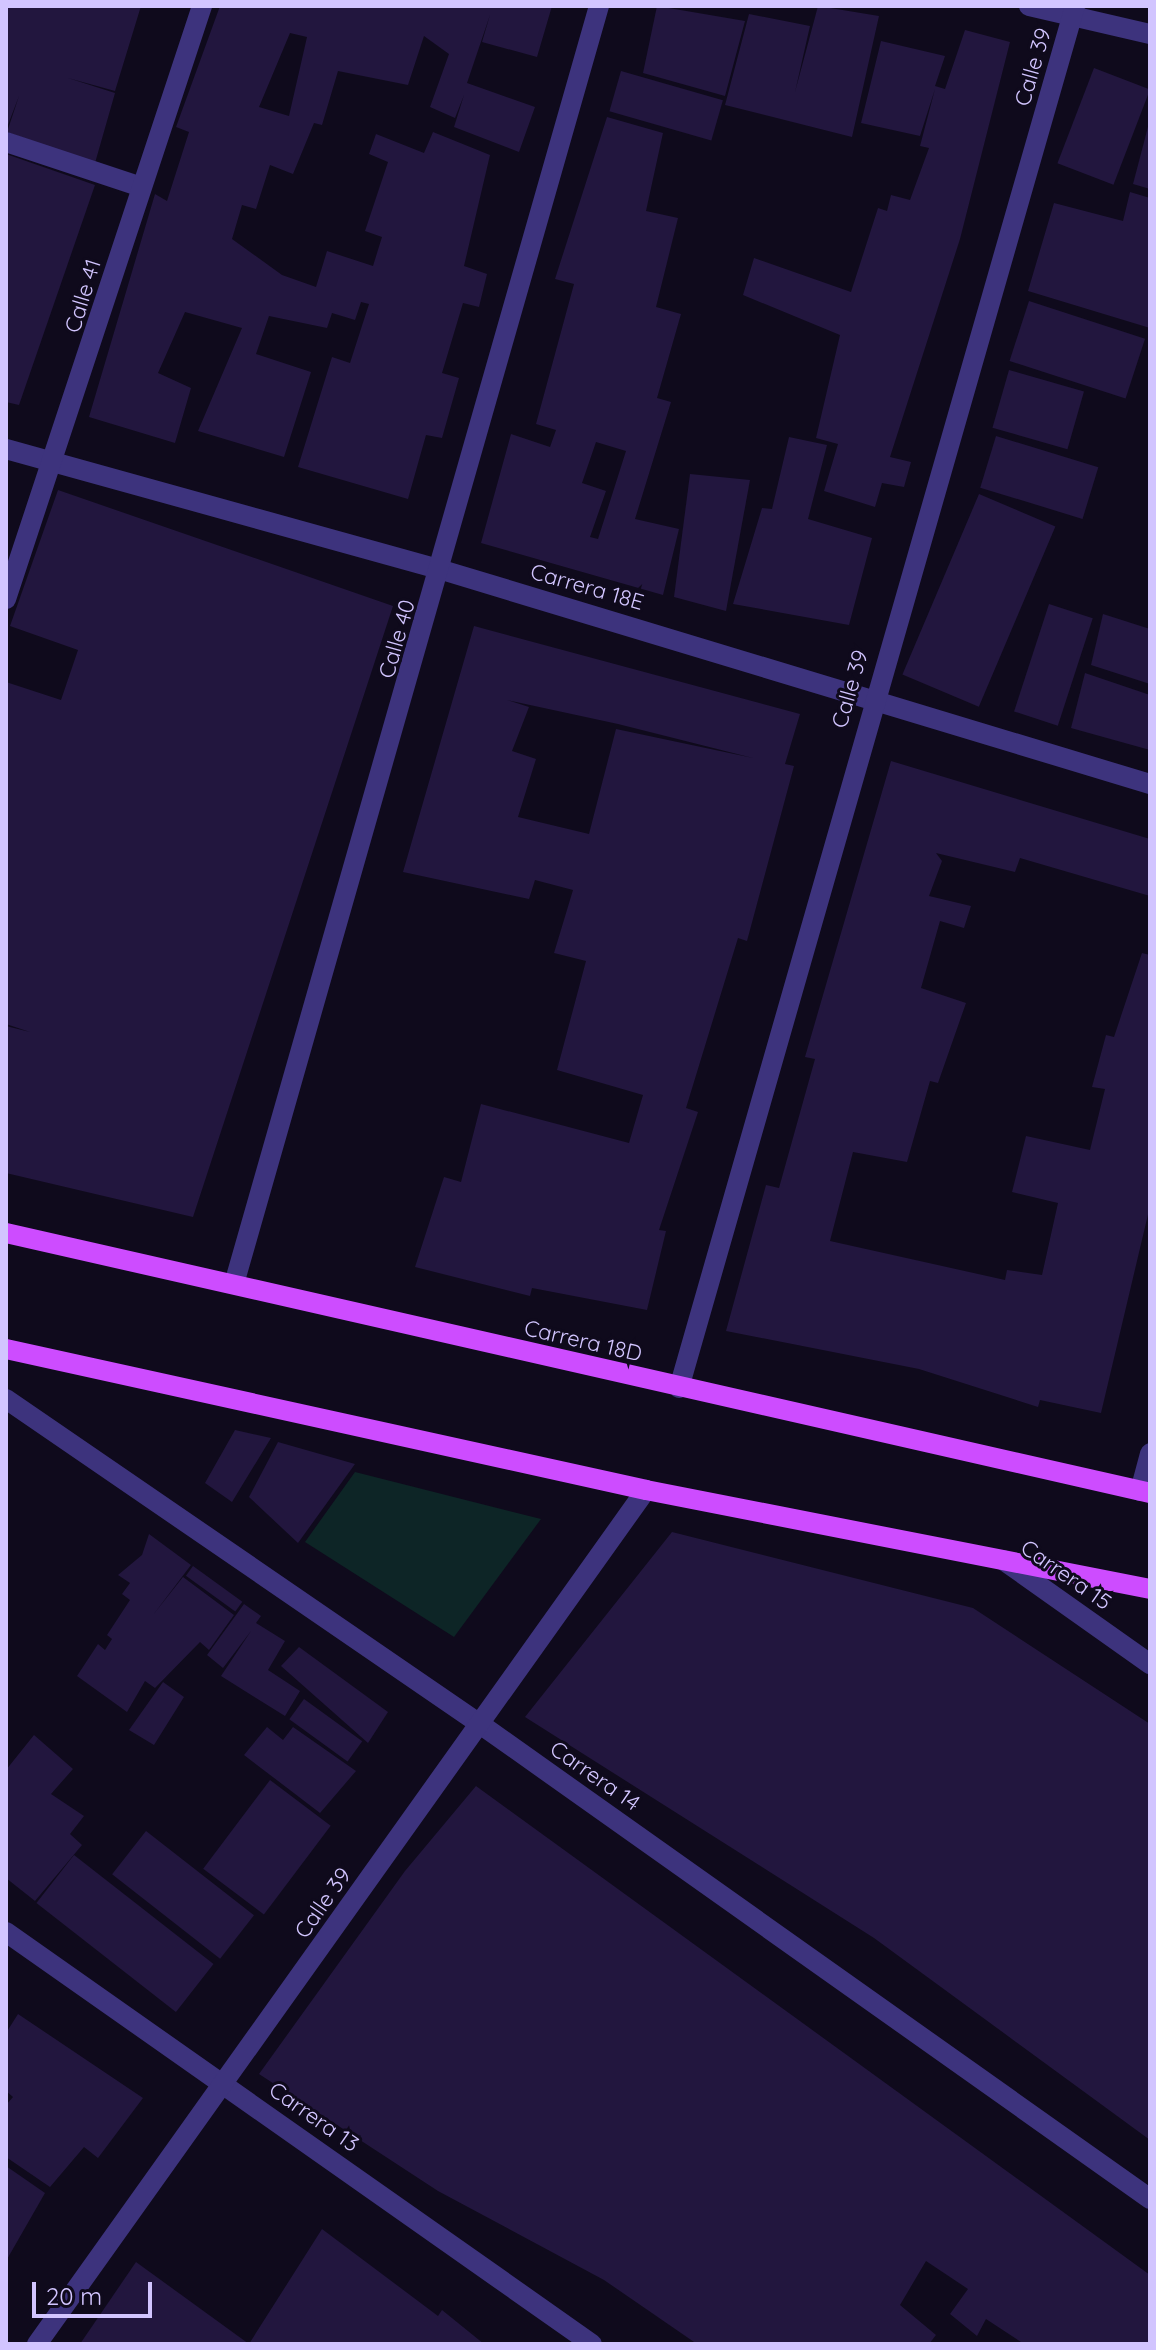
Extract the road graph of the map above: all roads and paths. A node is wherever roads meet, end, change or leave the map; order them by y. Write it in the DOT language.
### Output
graph roads {
  1 [pos="202,6"];
  2 [pos="599,6"];
  3 [pos="1029,6"];
  4 [pos="1074,12"];
  5 [pos="1150,34"];
  6 [pos="6,142"];
  7 [pos="141,187"];
  8 [pos="6,449"];
  9 [pos="56,464"];
  10 [pos="442,570"];
  11 [pos="6,599"];
  12 [pos="872,696"];
  13 [pos="1150,784"];
  14 [pos="6,1233"];
  15 [pos="234,1284"];
  16 [pos="6,1349"];
  17 [pos="679,1388"];
  18 [pos="6,1399"];
  19 [pos="1150,1453"];
  20 [pos="646,1490"];
  21 [pos="1145,1492"];
  22 [pos="994,1553"];
  23 [pos="1150,1589"];
  24 [pos="1150,1664"];
  25 [pos="480,1724"];
  26 [pos="6,1932"];
  27 [pos="224,2083"];
  28 [pos="1150,2199"];
  29 [pos="37,2344"];
  30 [pos="592,2344"];
  1 -- 7 [label="street, Calle 41"];
  2 -- 10 [label="street, Calle 40"];
  3 -- 4 [label="street"];
  4 -- 5 [label="street"];
  4 -- 12 [label="street, Calle 39"];
  6 -- 7 [label="street"];
  7 -- 9 [label="street, Calle 41"];
  8 -- 9 [label="street, Carrera 18E"];
  9 -- 10 [label="street, Carrera 18E"];
  9 -- 11 [label="street, Calle 41"];
  10 -- 12 [label="street, Carrera 18E"];
  10 -- 15 [label="street, Calle 40"];
  12 -- 13 [label="street, Carrera 18E"];
  12 -- 17 [label="street, Calle 39"];
  14 -- 15 [label="main road, Carrera 18D"];
  15 -- 17 [label="main road, Carrera 18D"];
  16 -- 20 [label="main road"];
  17 -- 21 [label="main road, Carrera 18D"];
  18 -- 25 [label="street, Carrera 14"];
  19 -- 21 [label="street"];
  20 -- 22 [label="main road"];
  20 -- 25 [label="street, Calle 39"];
  22 -- 23 [label="main road"];
  22 -- 24 [label="street, Carrera 15"];
  25 -- 27 [label="street, Calle 39"];
  25 -- 28 [label="street, Carrera 14"];
  26 -- 27 [label="street, Carrera 13"];
  27 -- 29 [label="street, Calle 39"];
  27 -- 30 [label="street, Carrera 13"];
}
